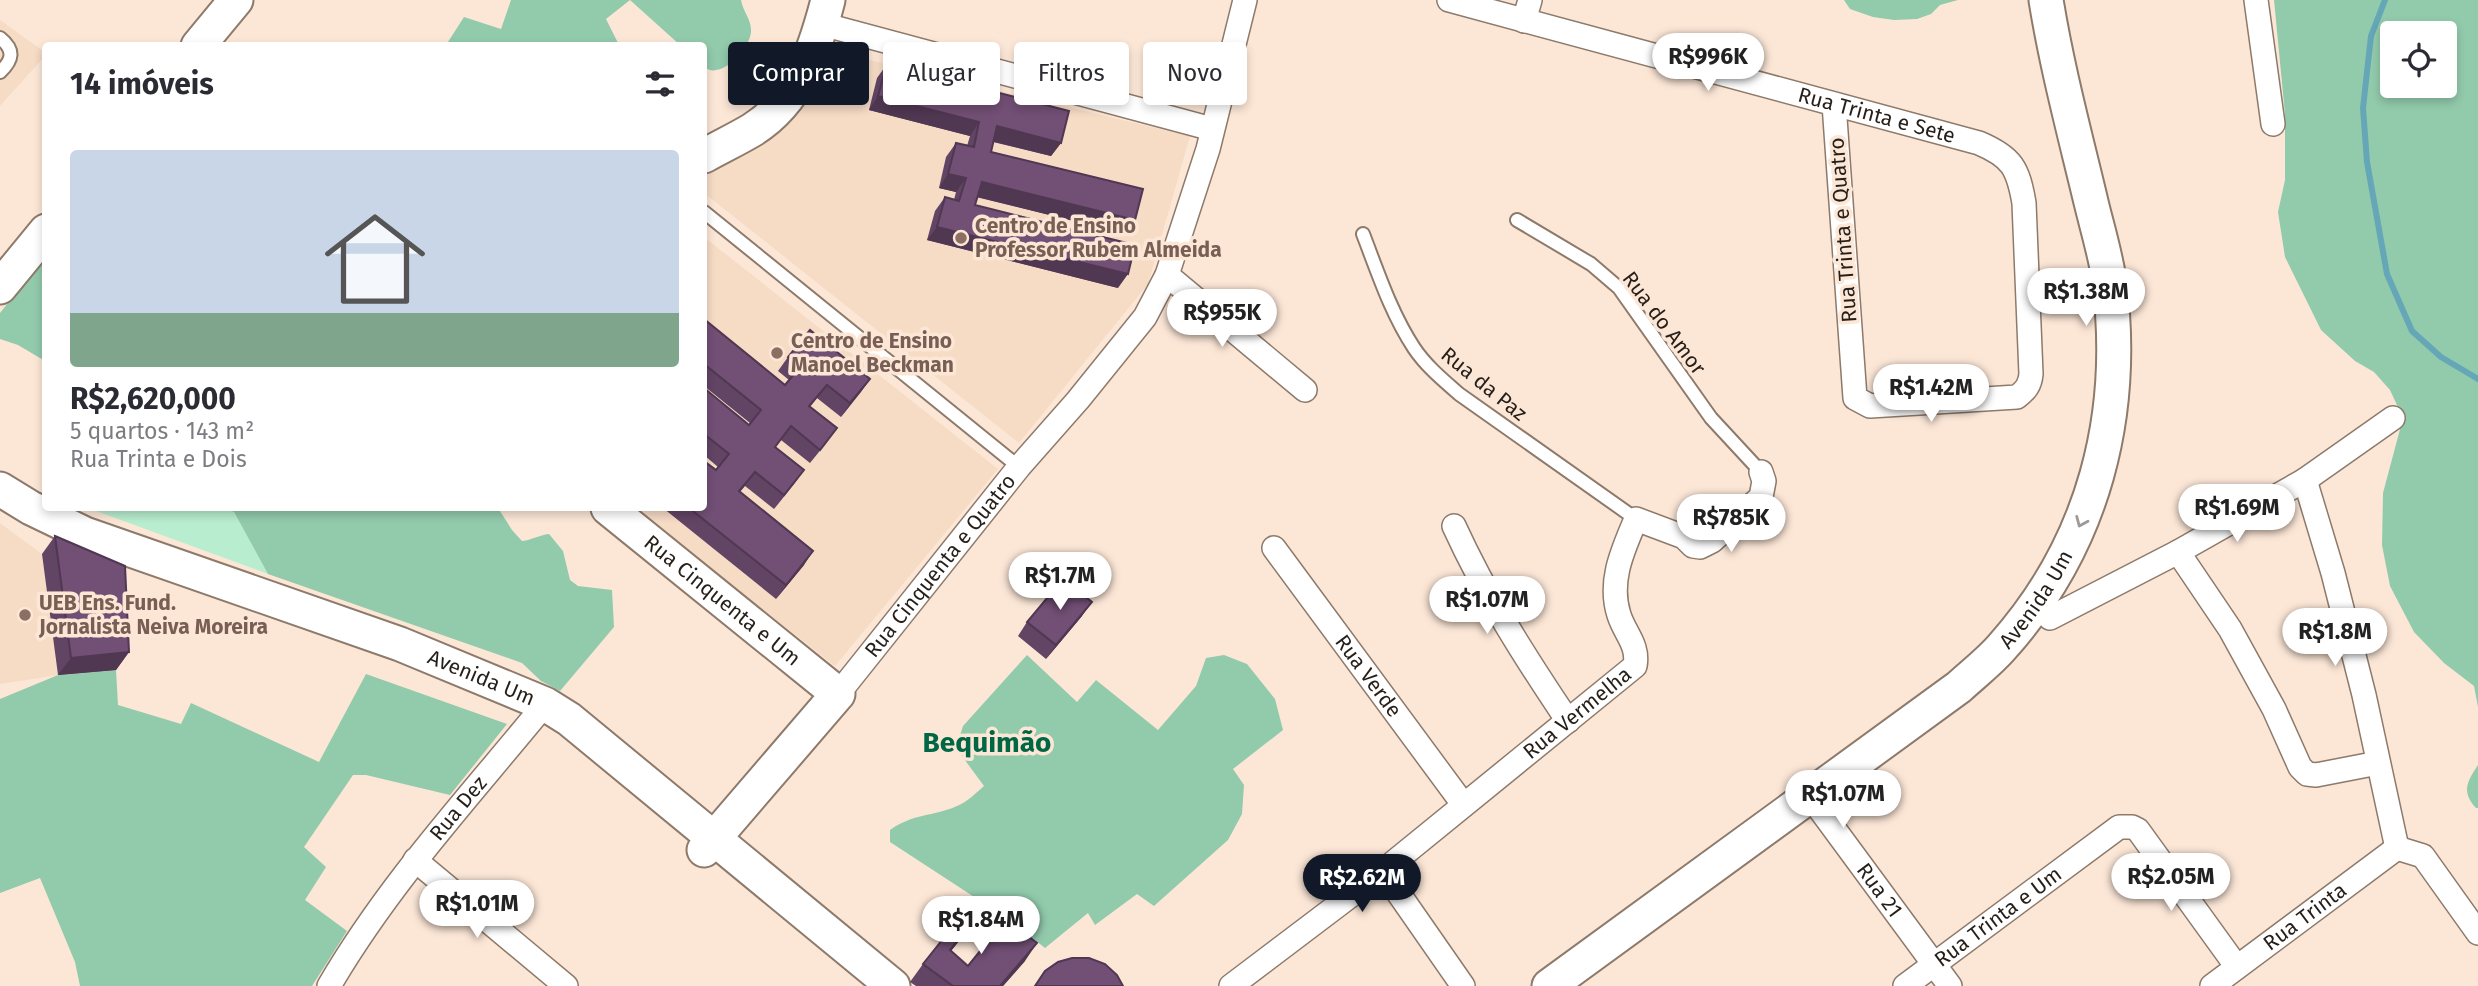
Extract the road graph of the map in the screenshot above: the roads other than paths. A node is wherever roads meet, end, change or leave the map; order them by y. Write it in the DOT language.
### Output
graph roads {
  1 [pos="236,0"];
  2 [pos="1245,0"];
  3 [pos="1449,0"];
  4 [pos="2046,0"];
  5 [pos="2067,0"];
  6 [pos="2256,0"];
  7 [pos="1527,10"];
  8 [pos="825,12"];
  9 [pos="0,38"];
  10 [pos="201,42"];
  11 [pos="0,72"];
  12 [pos="1834,104"];
  13 [pos="2273,124"];
  14 [pos="1212,129"];
  15 [pos="707,154"];
  16 [pos="707,214"];
  17 [pos="1517,220"];
  18 [pos="1363,234"];
  19 [pos="42,236"];
  20 [pos="1167,275"];
  21 [pos="0,287"];
  22 [pos="1305,390"];
  23 [pos="2017,397"];
  24 [pos="2393,418"];
  25 [pos="1019,467"];
  26 [pos="1761,472"];
  27 [pos="2305,480"];
  28 [pos="0,489"];
  29 [pos="0,507"];
  30 [pos="612,511"];
  31 [pos="1636,519"];
  32 [pos="1454,526"];
  33 [pos="1274,548"];
  34 [pos="2178,552"];
  35 [pos="2050,618"];
  36 [pos="838,694"];
  37 [pos="541,708"];
  38 [pos="1568,720"];
  39 [pos="2378,764"];
  40 [pos="1463,804"];
  41 [pos="1815,804"];
  42 [pos="709,844"];
  43 [pos="2397,848"];
  44 [pos="415,860"];
  45 [pos="1383,871"];
  46 [pos="2478,933"];
  47 [pos="1934,964"];
  48 [pos="2237,967"];
  49 [pos="329,986"];
  50 [pos="566,986"];
  51 [pos="866,986"];
  52 [pos="893,986"];
  53 [pos="1231,986"];
  54 [pos="1463,986"];
  55 [pos="1549,986"];
  56 [pos="1585,986"];
  57 [pos="1905,986"];
  58 [pos="1950,986"];
  59 [pos="2212,986"];
  1 -- 10 [label="main road"];
  2 -- 14 [label="street, Rua Cinquenta e Quatro"];
  3 -- 7 [label="street, Rua Trinta e Sete"];
  4 -- 41 [label="main road, Avenida Um, one-way"];
  5 -- 35 [label="main road, Avenida Um"];
  6 -- 13 [label="street"];
  7 -- 12 [label="street, Rua Trinta e Sete"];
  8 -- 14 [label="street"];
  8 -- 15 [label="main road"];
  9 -- 11 [label="lane"];
  12 -- 23 [label="street, Rua Trinta e Sete"];
  12 -- 23 [label="street, Rua Trinta e Quatro"];
  14 -- 20 [label="street, Rua Cinquenta e Quatro"];
  16 -- 25 [label="lane"];
  17 -- 26 [label="lane, Rua do Amor"];
  18 -- 31 [label="lane, Rua da Paz"];
  19 -- 21 [label="main road"];
  20 -- 22 [label="street"];
  20 -- 25 [label="street, Rua Cinquenta e Quatro"];
  24 -- 27 [label="street"];
  25 -- 36 [label="street, Rua Cinquenta e Quatro"];
  26 -- 31 [label="street"];
  27 -- 34 [label="street"];
  27 -- 39 [label="street"];
  28 -- 37 [label="main road, Avenida Um"];
  29 -- 37 [label="main road, Avenida Um"];
  30 -- 36 [label="main road, Rua Cinquenta e Um"];
  31 -- 38 [label="street, Rua Vermelha"];
  32 -- 38 [label="street"];
  33 -- 40 [label="street, Rua Verde"];
  34 -- 35 [label="street"];
  34 -- 39 [label="street"];
  35 -- 41 [label="main road, Avenida Um"];
  36 -- 42 [label="main road, Rua Cinquenta e Quatro"];
  37 -- 42 [label="main road, Avenida Um"];
  37 -- 44 [label="street, Rua Dez"];
  38 -- 40 [label="street, Rua Vermelha"];
  39 -- 43 [label="street"];
  40 -- 45 [label="street, Rua Vermelha"];
  41 -- 47 [label="street, Rua 21"];
  41 -- 55 [label="main road, Avenida Um"];
  41 -- 56 [label="main road, Avenida Um"];
  42 -- 51 [label="main road, Avenida Um"];
  42 -- 52 [label="main road, Avenida Um"];
  43 -- 46 [label="street"];
  43 -- 48 [label="street, Rua Trinta"];
  44 -- 49 [label="street, Rua Dez"];
  44 -- 50 [label="street"];
  45 -- 53 [label="street, Rua Vermelha"];
  45 -- 54 [label="street"];
  47 -- 48 [label="street, Rua Trinta e Um"];
  47 -- 57 [label="street, Rua Trinta e Um"];
  47 -- 58 [label="street, Rua 21"];
  48 -- 59 [label="street, Rua Trinta"];
}
